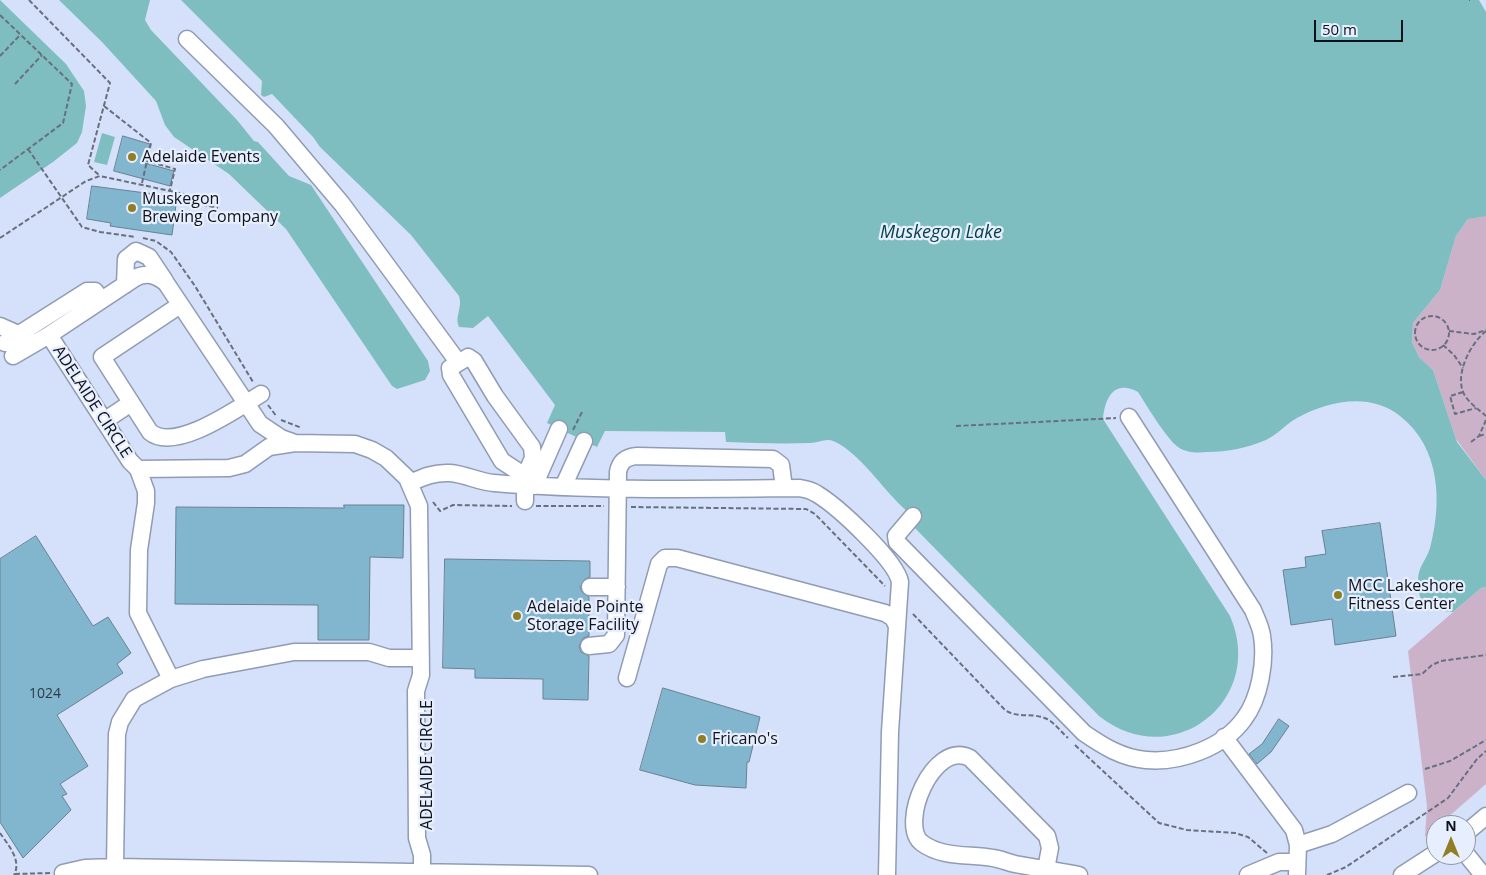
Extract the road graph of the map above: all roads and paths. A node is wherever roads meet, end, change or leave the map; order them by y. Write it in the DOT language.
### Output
graph roads {
  1 [pos="29,0"];
  2 [pos="0,15"];
  3 [pos="20,35"];
  4 [pos="187,39"];
  5 [pos="42,55"];
  6 [pos="0,56"];
  7 [pos="15,84"];
  8 [pos="104,106"];
  9 [pos="28,149"];
  10 [pos="147,161"];
  11 [pos="0,170"];
  12 [pos="100,176"];
  13 [pos="142,184"];
  14 [pos="170,190"];
  15 [pos="63,197"];
  16 [pos="218,208"];
  17 [pos="0,238"];
  18 [pos="166,283"];
  19 [pos="125,285"];
  20 [pos="195,286"];
  21 [pos="101,299"];
  22 [pos="180,305"];
  23 [pos="0,326"];
  24 [pos="1448,331"];
  25 [pos="1486,331"];
  26 [pos="43,339"];
  27 [pos="13,344"];
  28 [pos="1443,345"];
  29 [pos="458,362"];
  30 [pos="1463,368"];
  31 [pos="1464,392"];
  32 [pos="261,394"];
  33 [pos="131,403"];
  34 [pos="245,404"];
  35 [pos="1476,408"];
  36 [pos="582,412"];
  37 [pos="1486,416"];
  38 [pos="1128,417"];
  39 [pos="1103,419"];
  40 [pos="1486,420"];
  41 [pos="104,421"];
  42 [pos="258,422"];
  43 [pos="956,426"];
  44 [pos="1486,434"];
  45 [pos="572,435"];
  46 [pos="1479,436"];
  47 [pos="1471,442"];
  48 [pos="295,443"];
  49 [pos="256,455"];
  50 [pos="138,469"];
  51 [pos="410,483"];
  52 [pos="527,487"];
  53 [pos="564,487"];
  54 [pos="784,488"];
  55 [pos="618,489"];
  56 [pos="913,516"];
  57 [pos="590,587"];
  58 [pos="617,587"];
  59 [pos="897,626"];
  60 [pos="589,646"];
  61 [pos="1486,655"];
  62 [pos="421,658"];
  63 [pos="1394,677"];
  64 [pos="627,678"];
  65 [pos="171,679"];
  66 [pos="1224,737"];
  67 [pos="1486,740"];
  68 [pos="1486,751"];
  69 [pos="1425,769"];
  70 [pos="1408,792"];
  71 [pos="1486,816"];
  72 [pos="1476,824"];
  73 [pos="0,833"];
  74 [pos="1298,845"];
  75 [pos="1426,859"];
  76 [pos="1475,865"];
  77 [pos="115,867"];
  78 [pos="1297,868"];
  79 [pos="1046,869"];
  80 [pos="422,872"];
  81 [pos="63,873"];
  82 [pos="15,875"];
  83 [pos="589,875"];
  84 [pos="887,875"];
  85 [pos="1079,875"];
  86 [pos="1248,875"];
  87 [pos="1327,875"];
  88 [pos="1402,875"];
  89 [pos="1483,875"];
  1 -- 8 [label="path"];
  2 -- 3 [label="path"];
  3 -- 5 [label="path"];
  3 -- 6 [label="path"];
  4 -- 29 [label="street"];
  5 -- 7 [label="path"];
  5 -- 9 [label="path"];
  8 -- 10 [label="path"];
  8 -- 12 [label="path"];
  9 -- 11 [label="path"];
  9 -- 15 [label="path"];
  10 -- 13 [label="path"];
  10 -- 14 [label="path"];
  12 -- 13 [label="path"];
  12 -- 15 [label="path"];
  13 -- 14 [label="path"];
  14 -- 16 [label="path"];
  15 -- 17 [label="path"];
  15 -- 20 [label="path"];
  18 -- 19 [label="street, ADELAIDE CIRCLE"];
  18 -- 19 [label="street"];
  18 -- 22 [label="street, ADELAIDE CIRCLE"];
  19 -- 21 [label="street, ADELAIDE CIRCLE"];
  21 -- 26 [label="street, ADELAIDE CIRCLE"];
  21 -- 27 [label="street"];
  22 -- 33 [label="street"];
  22 -- 34 [label="street, ADELAIDE CIRCLE"];
  23 -- 27 [label="street"];
  24 -- 25 [label="path"];
  24 -- 28 [label="path"];
  24 -- 28 [label="path"];
  25 -- 30 [label="path"];
  26 -- 27 [label="street"];
  26 -- 27 [label="street"];
  26 -- 41 [label="street, ADELAIDE CIRCLE"];
  28 -- 30 [label="path"];
  29 -- 52 [label="street"];
  29 -- 52 [label="street"];
  30 -- 31 [label="path"];
  31 -- 35 [label="path"];
  31 -- 35 [label="path"];
  32 -- 34 [label="street"];
  33 -- 34 [label="street"];
  33 -- 41 [label="street"];
  34 -- 42 [label="street, ADELAIDE CIRCLE"];
  35 -- 37 [label="path"];
  36 -- 45 [label="path"];
  38 -- 66 [label="street"];
  39 -- 43 [label="path"];
  40 -- 46 [label="path"];
  41 -- 50 [label="street, ADELAIDE CIRCLE"];
  42 -- 48 [label="street, ADELAIDE CIRCLE"];
  42 -- 49 [label="street"];
  44 -- 46 [label="path"];
  45 -- 52 [label="street"];
  45 -- 53 [label="street"];
  46 -- 47 [label="path"];
  48 -- 49 [label="street, ADELAIDE CIRCLE"];
  48 -- 51 [label="street, ADELAIDE CIRCLE"];
  49 -- 50 [label="street, ADELAIDE CIRCLE"];
  50 -- 65 [label="street"];
  51 -- 52 [label="street"];
  51 -- 62 [label="street, ADELAIDE CIRCLE"];
  52 -- 53 [label="street"];
  53 -- 55 [label="street"];
  54 -- 55 [label="street"];
  54 -- 55 [label="street"];
  54 -- 59 [label="street"];
  55 -- 58 [label="street"];
  56 -- 66 [label="street"];
  57 -- 58 [label="street"];
  58 -- 60 [label="street"];
  59 -- 64 [label="street"];
  59 -- 84 [label="street"];
  61 -- 63 [label="path"];
  62 -- 65 [label="street"];
  62 -- 80 [label="street, ADELAIDE CIRCLE"];
  65 -- 77 [label="street"];
  66 -- 74 [label="street"];
  67 -- 69 [label="path"];
  68 -- 87 [label="path"];
  70 -- 74 [label="street"];
  71 -- 72 [label="street"];
  73 -- 82 [label="path"];
  74 -- 78 [label="street"];
  75 -- 88 [label="street"];
  76 -- 89 [label="street"];
  77 -- 80 [label="street"];
  77 -- 81 [label="street"];
  78 -- 86 [label="street"];
  79 -- 79 [label="street"];
  79 -- 85 [label="street"];
  80 -- 83 [label="street"];
  81 -- 82 [label="path"];
}
